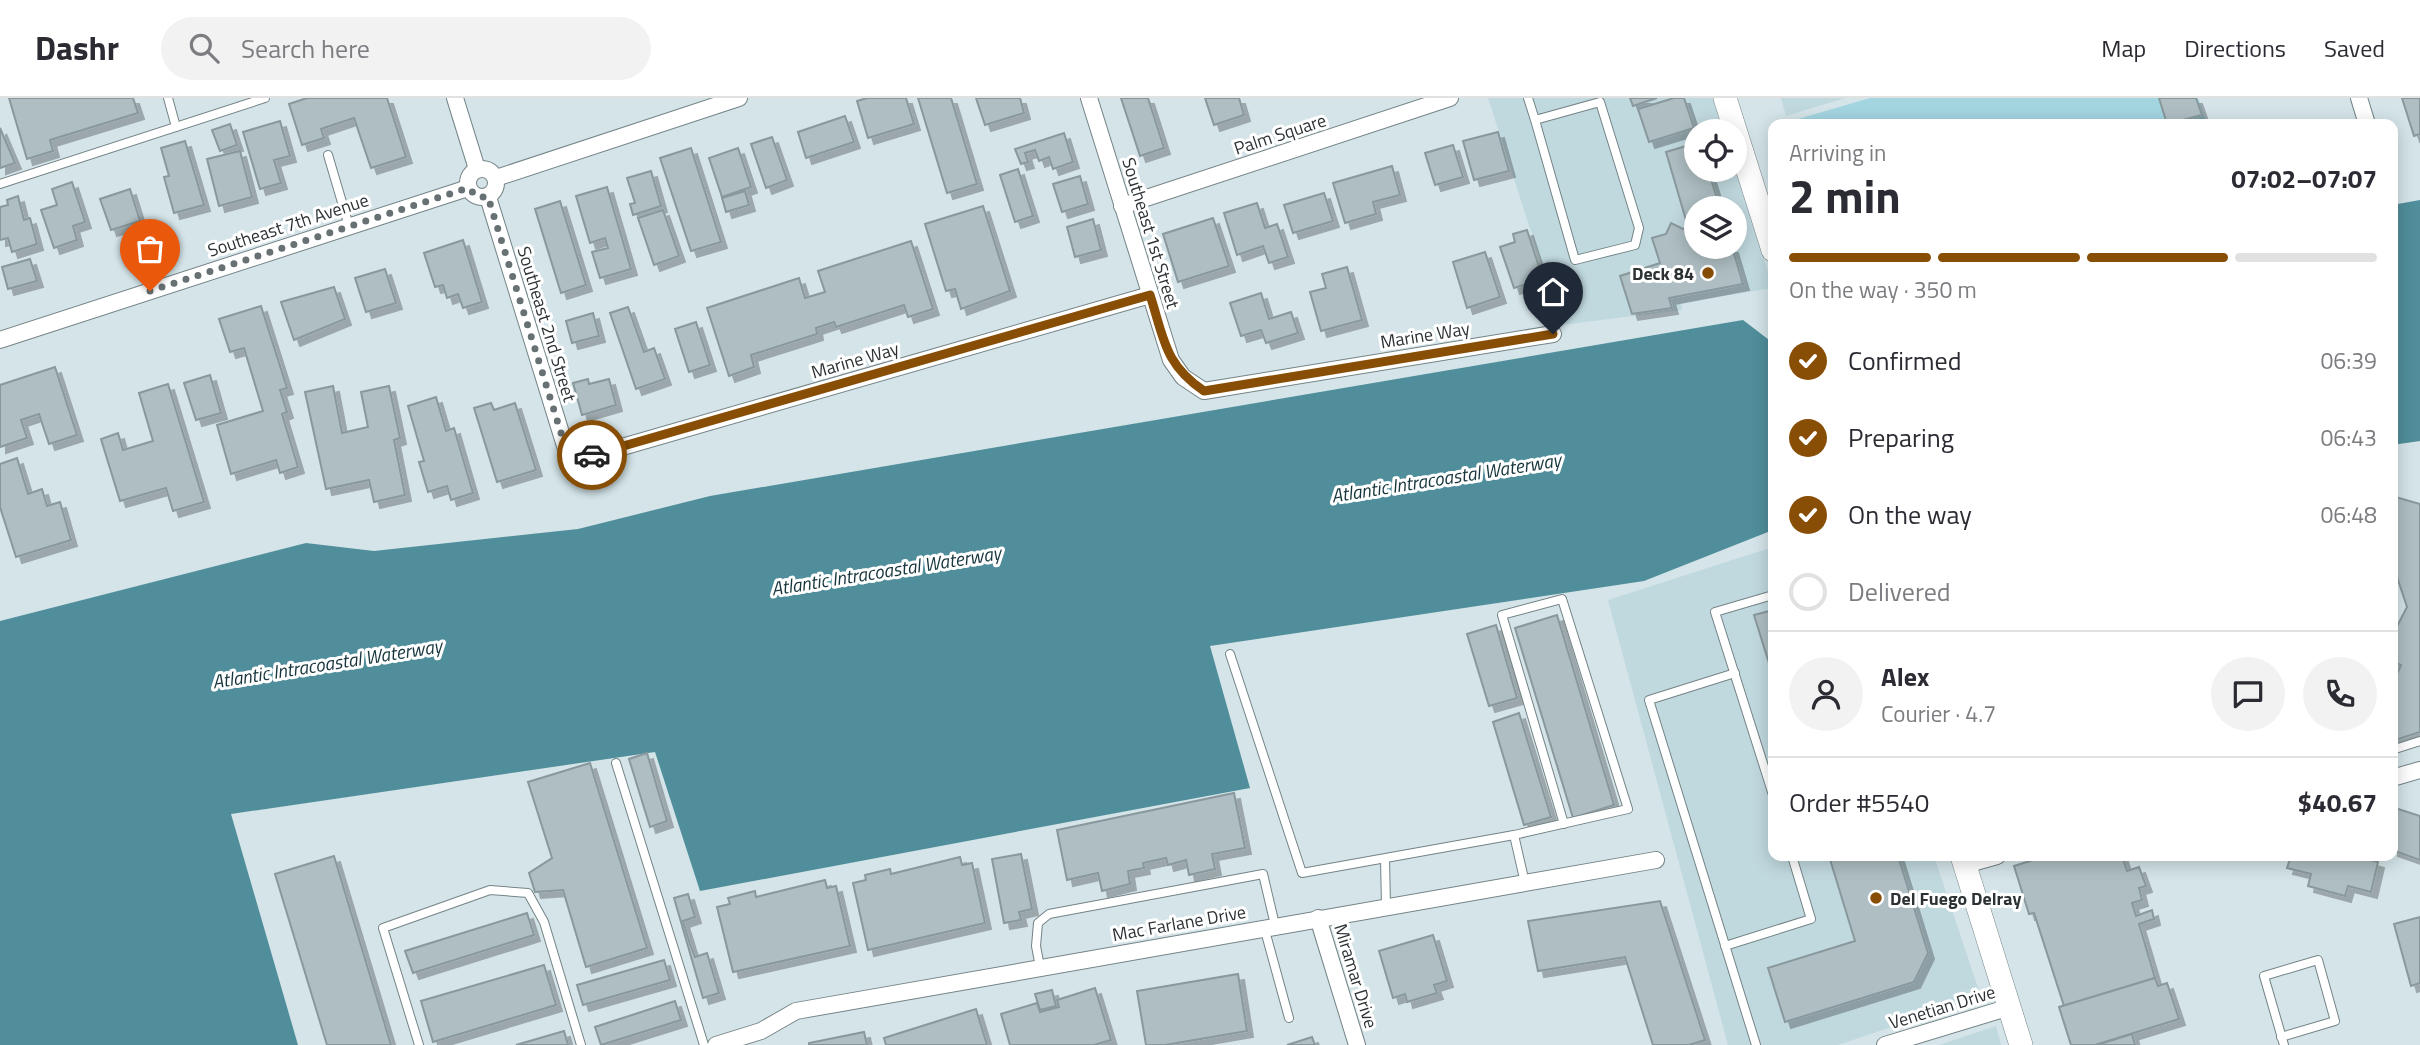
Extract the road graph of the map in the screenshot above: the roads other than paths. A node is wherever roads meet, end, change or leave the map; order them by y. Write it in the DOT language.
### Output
graph roads {
  1 [pos="168,98"];
  2 [pos="228,98"];
  3 [pos="265,98"];
  4 [pos="456,98"];
  5 [pos="739,98"];
  6 [pos="1088,98"];
  7 [pos="1450,98"];
  8 [pos="1528,98"];
  9 [pos="1725,98"];
  10 [pos="2359,98"];
  11 [pos="232,109"];
  12 [pos="2365,119"];
  13 [pos="1535,120"];
  14 [pos="176,127"];
  15 [pos="328,155"];
  16 [pos="477,169"];
  17 [pos="496,178"];
  18 [pos="0,184"];
  19 [pos="468,188"];
  20 [pos="488,197"];
  21 [pos="1122,206"];
  22 [pos="349,226"];
  23 [pos="1768,234"];
  24 [pos="1150,295"];
  25 [pos="1553,334"];
  26 [pos="0,340"];
  27 [pos="1183,377"];
  28 [pos="570,462"];
  29 [pos="1768,596"];
  30 [pos="1230,654"];
  31 [pos="1735,673"];
  32 [pos="2420,741"];
  33 [pos="2398,748"];
  34 [pos="616,763"];
  35 [pos="2420,770"];
  36 [pos="2398,776"];
  37 [pos="1768,779"];
  38 [pos="1564,824"];
  39 [pos="1514,835"];
  40 [pos="1385,859"];
  41 [pos="1656,860"];
  42 [pos="1793,861"];
  43 [pos="1964,861"];
  44 [pos="1525,883"];
  45 [pos="1386,906"];
  46 [pos="1318,918"];
  47 [pos="1270,926"];
  48 [pos="1725,946"];
  49 [pos="1040,967"];
  50 [pos="2010,1007"];
  51 [pos="1289,1018"];
  52 [pos="763,1038"];
  53 [pos="2283,1041"];
  54 [pos="419,1045"];
  55 [pos="581,1045"];
  56 [pos="704,1045"];
  57 [pos="716,1045"];
  58 [pos="1357,1045"];
  59 [pos="1756,1045"];
  60 [pos="1885,1045"];
  61 [pos="2021,1045"];
  1 -- 14 [label="lane"];
  2 -- 11 [label="lane"];
  3 -- 11 [label="lane"];
  4 -- 16 [label="street"];
  5 -- 17 [label="street"];
  6 -- 21 [label="street, Southeast 1st Street"];
  7 -- 21 [label="street, Palm Square"];
  8 -- 13 [label="lane"];
  9 -- 23 [label="main road"];
  10 -- 12 [label="street"];
  11 -- 14 [label="lane"];
  13 -- 13 [label="lane"];
  14 -- 18 [label="lane"];
  15 -- 22 [label="lane"];
  16 -- 17 [label="street"];
  16 -- 19 [label="street"];
  17 -- 20 [label="street"];
  19 -- 20 [label="street"];
  19 -- 22 [label="street, Southeast 7th Avenue"];
  20 -- 28 [label="street, Southeast 2nd Street"];
  21 -- 24 [label="street, Southeast 1st Street"];
  22 -- 26 [label="street, Southeast 7th Avenue"];
  24 -- 27 [label="street, Southeast 1st Street"];
  24 -- 28 [label="street, Marine Way"];
  25 -- 27 [label="street, Marine Way"];
  29 -- 31 [label="lane"];
  30 -- 40 [label="lane"];
  31 -- 37 [label="lane"];
  31 -- 48 [label="lane"];
  32 -- 33 [label="lane"];
  34 -- 56 [label="lane"];
  35 -- 36 [label="street"];
  38 -- 38 [label="lane"];
  38 -- 39 [label="lane"];
  39 -- 40 [label="lane"];
  39 -- 44 [label="lane"];
  40 -- 45 [label="lane"];
  41 -- 44 [label="street, Mac Farlane Drive"];
  42 -- 48 [label="lane"];
  43 -- 50 [label="main road"];
  44 -- 45 [label="street, Mac Farlane Drive"];
  45 -- 46 [label="street, Mac Farlane Drive"];
  46 -- 47 [label="street, Mac Farlane Drive"];
  46 -- 58 [label="street, Miramar Drive"];
  47 -- 49 [label="street, Mac Farlane Drive"];
  47 -- 49 [label="lane"];
  47 -- 51 [label="lane"];
  48 -- 59 [label="lane"];
  49 -- 52 [label="street, Mac Farlane Drive"];
  50 -- 60 [label="street, Venetian Drive"];
  50 -- 61 [label="main road"];
  52 -- 57 [label="street, Mac Farlane Drive"];
  53 -- 53 [label="lane"];
  54 -- 55 [label="lane"];
}
